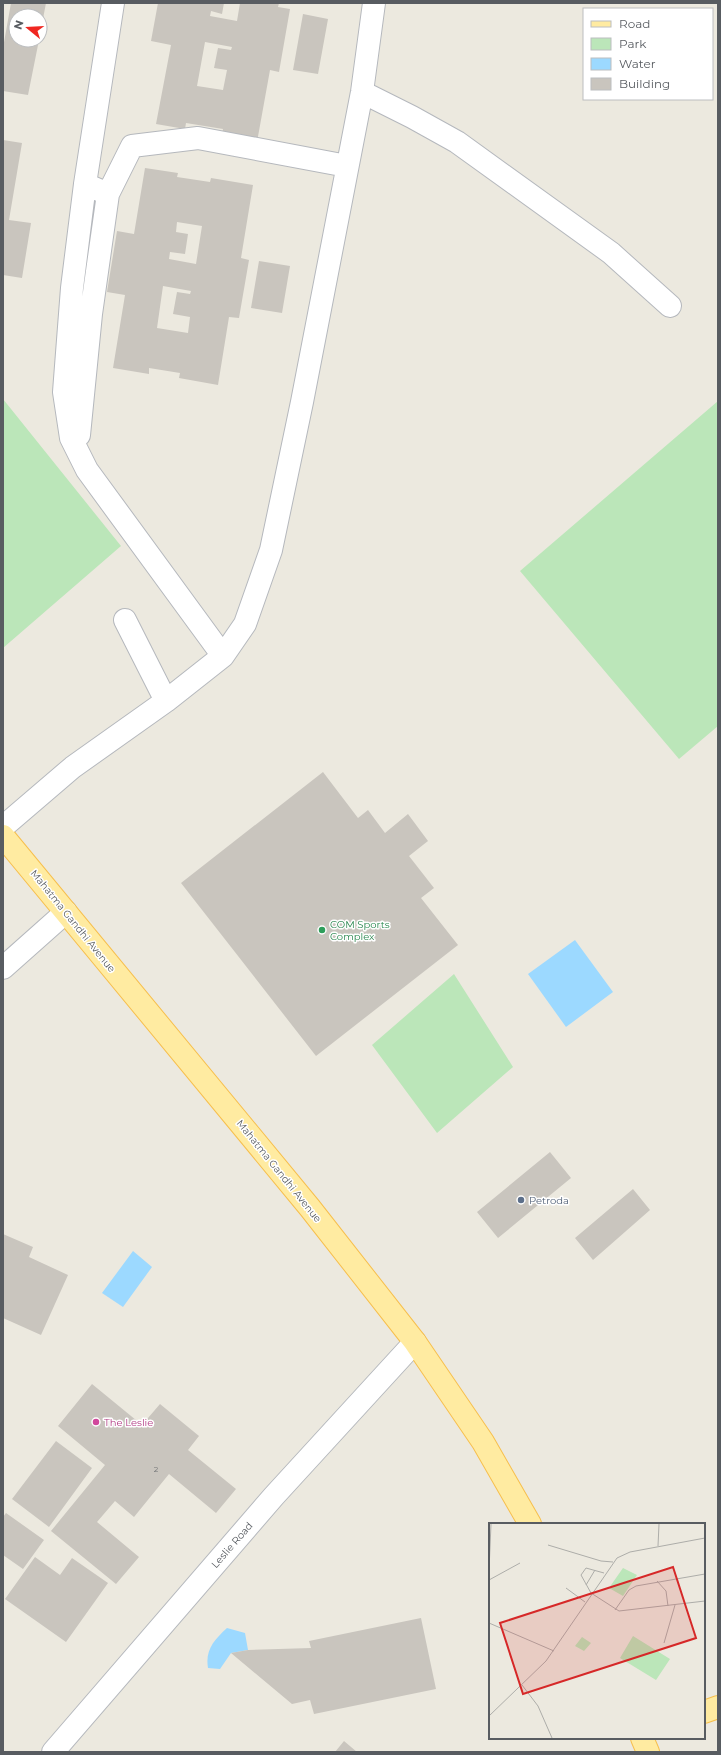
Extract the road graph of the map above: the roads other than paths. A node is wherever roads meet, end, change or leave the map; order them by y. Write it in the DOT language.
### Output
graph roads {
  1 [pos="114,3"];
  2 [pos="374,3"];
  3 [pos="362,92"];
  4 [pos="347,166"];
  5 [pos="85,184"];
  6 [pos="108,194"];
  7 [pos="670,306"];
  8 [pos="78,450"];
  9 [pos="125,620"];
  10 [pos="223,656"];
  11 [pos="166,701"];
  12 [pos="3,827"];
  13 [pos="3,836"];
  14 [pos="66,912"];
  15 [pos="3,968"];
  16 [pos="415,1342"];
  17 [pos="529,1523"];
  18 [pos="718,1707"];
  19 [pos="705,1712"];
  20 [pos="642,1739"];
  21 [pos="54,1752"];
  22 [pos="648,1752"];
  1 -- 5 [label="street"];
  2 -- 3 [label="street"];
  3 -- 4 [label="street"];
  3 -- 7 [label="street"];
  4 -- 6 [label="street"];
  4 -- 10 [label="street"];
  5 -- 6 [label="street"];
  5 -- 8 [label="street"];
  6 -- 8 [label="street"];
  8 -- 10 [label="street"];
  9 -- 11 [label="street"];
  10 -- 11 [label="street"];
  11 -- 12 [label="street"];
  13 -- 14 [label="main road, Mahatma Gandhi Avenue"];
  14 -- 15 [label="street"];
  14 -- 16 [label="main road, Mahatma Gandhi Avenue"];
  16 -- 17 [label="main road, Mahatma Gandhi Avenue"];
  16 -- 21 [label="street, Leslie Road"];
  18 -- 19 [label="main road"];
  20 -- 22 [label="main road"];
}
